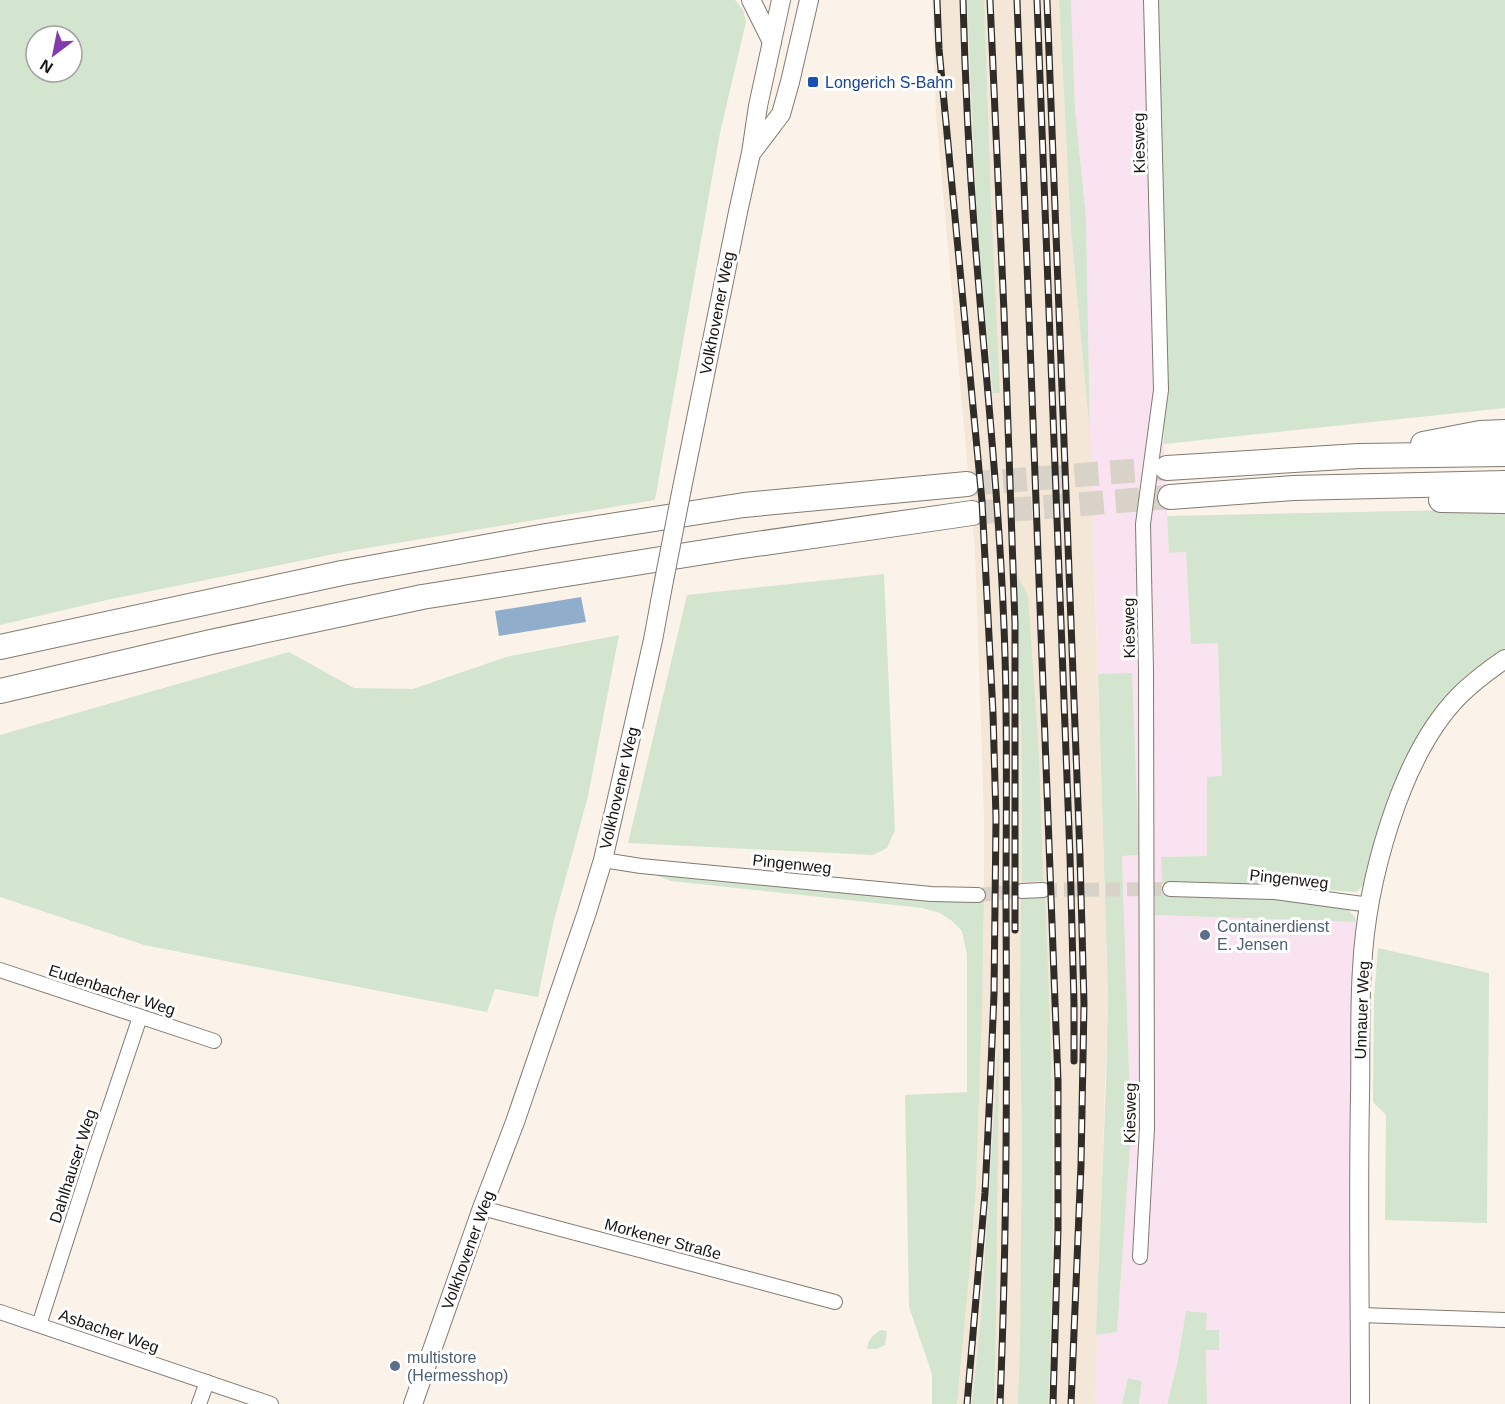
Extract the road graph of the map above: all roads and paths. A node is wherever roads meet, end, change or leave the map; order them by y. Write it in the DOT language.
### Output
graph roads {
  1 [pos="751,0"];
  2 [pos="781,0"];
  3 [pos="809,0"];
  4 [pos="817,0"];
  5 [pos="1151,0"];
  6 [pos="805,21"];
  7 [pos="772,42"];
  8 [pos="752,153"];
  9 [pos="1505,432"];
  10 [pos="1505,454"];
  11 [pos="1359,456"];
  12 [pos="1167,468"];
  13 [pos="1505,483"];
  14 [pos="967,484"];
  15 [pos="1293,488"];
  16 [pos="1170,497"];
  17 [pos="1505,501"];
  18 [pos="972,513"];
  19 [pos="0,648"];
  20 [pos="1505,659"];
  21 [pos="0,691"];
  22 [pos="603,860"];
  23 [pos="1170,889"];
  24 [pos="1043,890"];
  25 [pos="1022,891"];
  26 [pos="978,895"];
  27 [pos="1370,905"];
  28 [pos="0,970"];
  29 [pos="140,1017"];
  30 [pos="214,1041"];
  31 [pos="482,1208"];
  32 [pos="1140,1257"];
  33 [pos="835,1302"];
  34 [pos="0,1312"];
  35 [pos="1360,1315"];
  36 [pos="1505,1320"];
  37 [pos="39,1325"];
  38 [pos="207,1382"];
  39 [pos="199,1404"];
  40 [pos="271,1404"];
  41 [pos="413,1404"];
  42 [pos="1360,1404"];
  1 -- 7 [label="street"];
  2 -- 7 [label="street, Volkhovener Weg"];
  3 -- 6 [label="street, Volkhovener Weg"];
  4 -- 6 [label="street"];
  5 -- 32 [label="street, Kiesweg"];
  6 -- 8 [label="street, Volkhovener Weg"];
  7 -- 8 [label="street, Volkhovener Weg"];
  8 -- 22 [label="street, Volkhovener Weg, bridge"];
  9 -- 11 [label="highway"];
  10 -- 11 [label="highway"];
  11 -- 12 [label="highway"];
  13 -- 15 [label="highway"];
  14 -- 19 [label="highway"];
  15 -- 16 [label="highway"];
  15 -- 17 [label="highway"];
  18 -- 21 [label="highway"];
  20 -- 27 [label="street, Unnauer Weg"];
  22 -- 26 [label="street, Pingenweg"];
  22 -- 31 [label="street, Volkhovener Weg"];
  23 -- 27 [label="street, Pingenweg"];
  24 -- 25 [label="street"];
  27 -- 35 [label="street, Unnauer Weg"];
  28 -- 29 [label="street, Eudenbacher Weg"];
  29 -- 30 [label="street, Eudenbacher Weg"];
  29 -- 37 [label="street, Dahlhauser Weg"];
  31 -- 33 [label="street, Morkener Straße"];
  31 -- 41 [label="street, Volkhovener Weg"];
  34 -- 37 [label="street, Asbacher Weg"];
  35 -- 36 [label="street"];
  35 -- 42 [label="street, Unnauer Weg"];
  37 -- 38 [label="street, Asbacher Weg"];
  38 -- 39 [label="street"];
  38 -- 40 [label="street, Asbacher Weg"];
}
